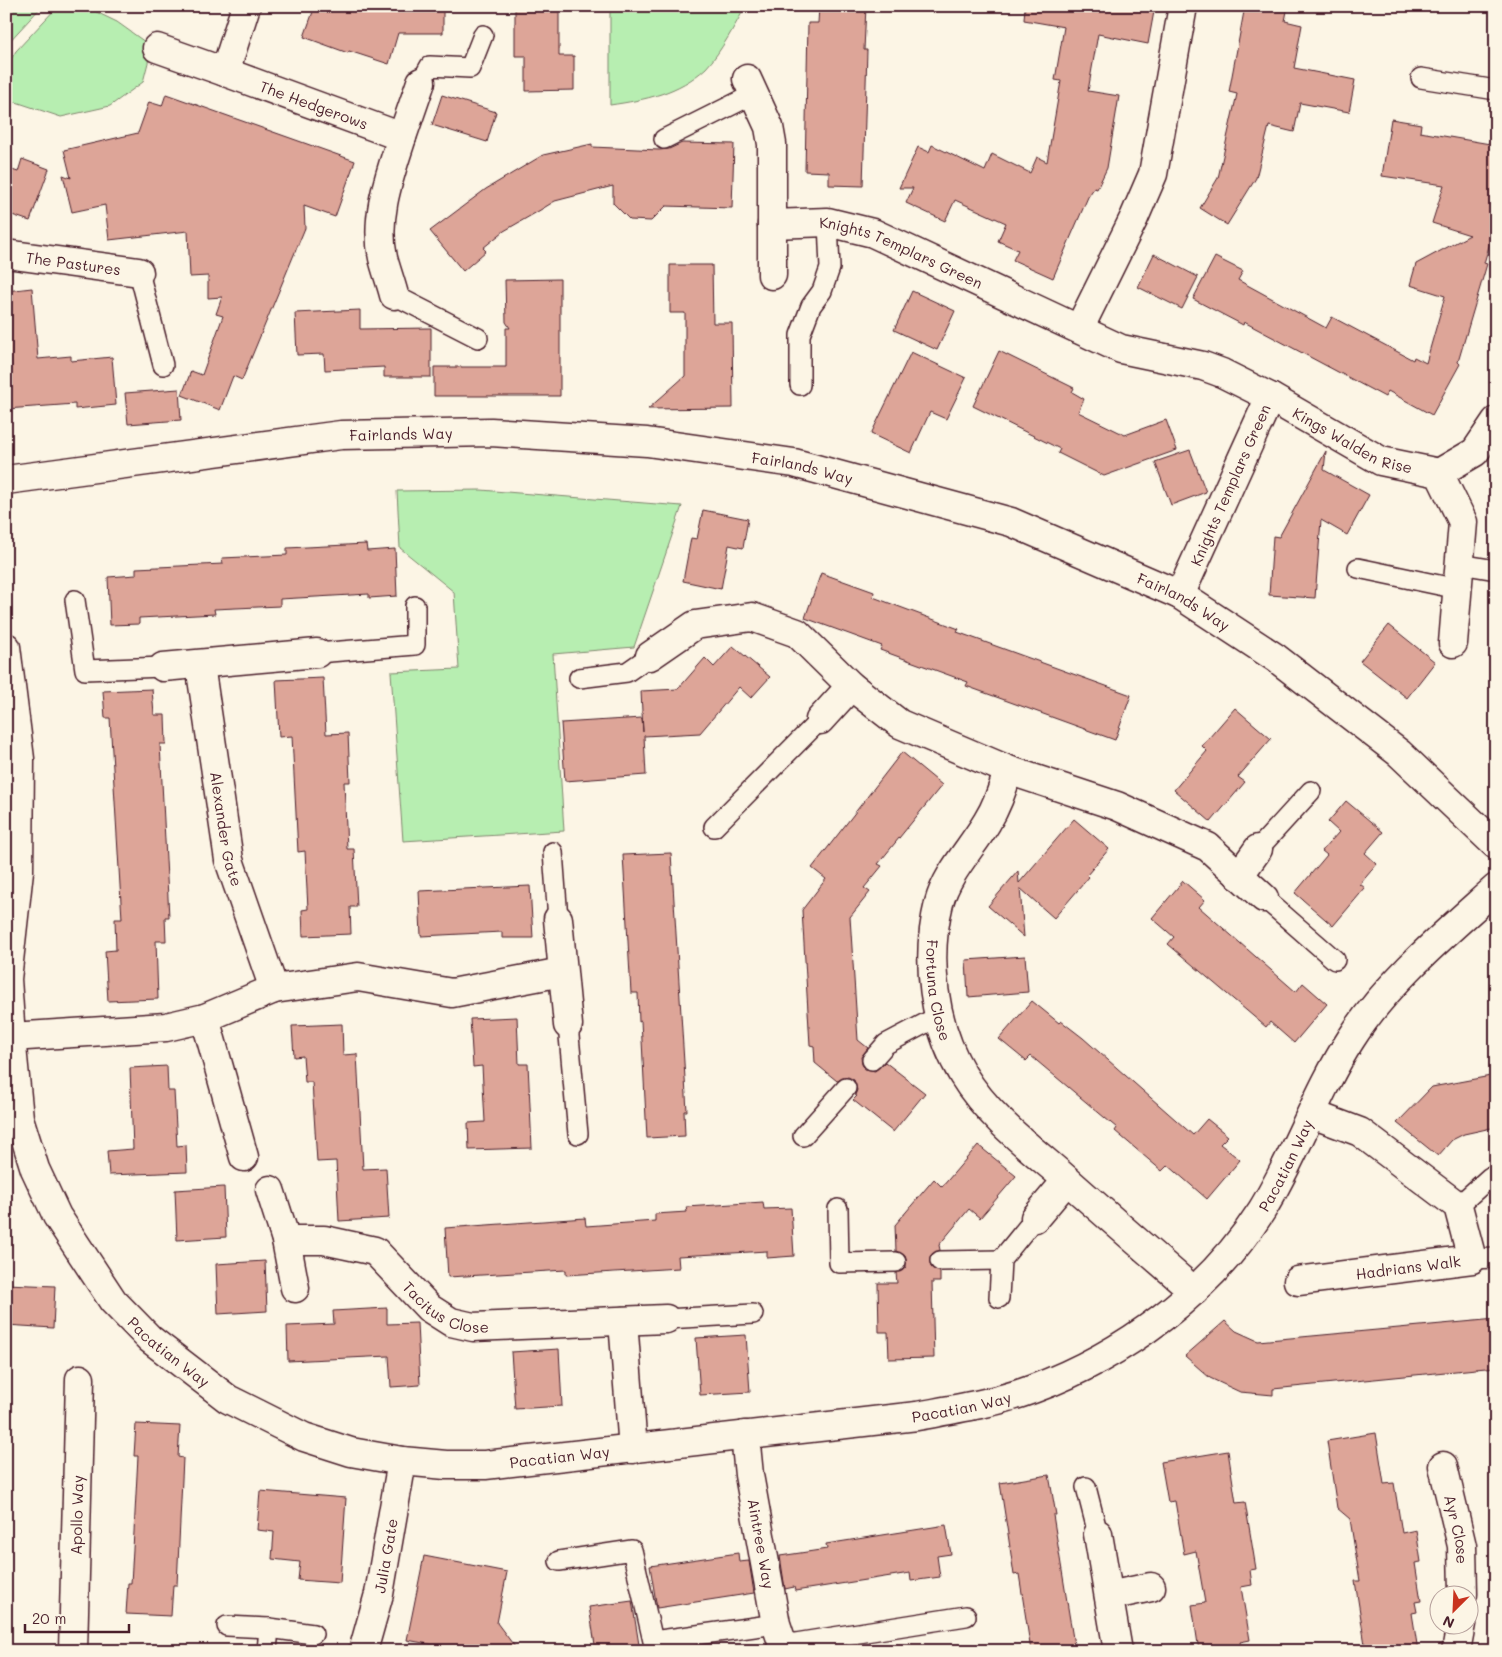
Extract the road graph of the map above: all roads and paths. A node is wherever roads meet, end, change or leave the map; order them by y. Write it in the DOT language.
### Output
graph roads {
  1 [pos="246,6"];
  2 [pos="1184,6"];
  3 [pos="483,35"];
  4 [pos="157,48"];
  5 [pos="225,72"];
  6 [pos="1421,78"];
  7 [pos="421,82"];
  8 [pos="751,87"];
  9 [pos="1496,90"];
  10 [pos="402,137"];
  11 [pos="664,139"];
  12 [pos="828,222"];
  13 [pos="772,224"];
  14 [pos="6,254"];
  15 [pos="139,272"];
  16 [pos="772,275"];
  17 [pos="394,295"];
  18 [pos="1078,329"];
  19 [pos="478,338"];
  20 [pos="164,365"];
  21 [pos="800,385"];
  22 [pos="1270,397"];
  23 [pos="1496,421"];
  24 [pos="1439,473"];
  25 [pos="6,480"];
  26 [pos="1358,568"];
  27 [pos="1496,570"];
  28 [pos="1459,577"];
  29 [pos="1180,595"];
  30 [pos="75,600"];
  31 [pos="415,606"];
  32 [pos="1453,643"];
  33 [pos="6,646"];
  34 [pos="317,653"];
  35 [pos="650,656"];
  36 [pos="200,665"];
  37 [pos="163,667"];
  38 [pos="579,678"];
  39 [pos="851,686"];
  40 [pos="820,720"];
  41 [pos="13,759"];
  42 [pos="1008,770"];
  43 [pos="1311,791"];
  44 [pos="714,827"];
  45 [pos="1496,845"];
  46 [pos="1258,850"];
  47 [pos="553,852"];
  48 [pos="1240,876"];
  49 [pos="1496,888"];
  50 [pos="1264,898"];
  51 [pos="558,919"];
  52 [pos="1336,960"];
  53 [pos="562,972"];
  54 [pos="274,989"];
  55 [pos="939,1016"];
  56 [pos="205,1018"];
  57 [pos="568,1025"];
  58 [pos="11,1037"];
  59 [pos="872,1060"];
  60 [pos="846,1088"];
  61 [pos="1312,1114"];
  62 [pos="578,1134"];
  63 [pos="803,1136"];
  64 [pos="244,1157"];
  65 [pos="1490,1177"];
  66 [pos="1067,1180"];
  67 [pos="270,1190"];
  68 [pos="1458,1206"];
  69 [pos="838,1209"];
  70 [pos="1035,1218"];
  71 [pos="286,1240"];
  72 [pos="1484,1258"];
  73 [pos="1001,1260"];
  74 [pos="940,1261"];
  75 [pos="896,1262"];
  76 [pos="1298,1281"];
  77 [pos="295,1288"];
  78 [pos="1194,1291"];
  79 [pos="999,1298"];
  80 [pos="753,1314"];
  81 [pos="666,1319"];
  82 [pos="623,1322"];
  83 [pos="80,1379"];
  84 [pos="745,1435"];
  85 [pos="633,1449"];
  86 [pos="402,1461"];
  87 [pos="1443,1466"];
  88 [pos="1086,1487"];
  89 [pos="1098,1534"];
  90 [pos="559,1561"];
  91 [pos="1463,1584"];
  92 [pos="1151,1587"];
  93 [pos="1109,1596"];
  94 [pos="966,1616"];
  95 [pos="227,1626"];
  96 [pos="269,1628"];
  97 [pos="313,1634"];
  98 [pos="1459,1634"];
  99 [pos="782,1640"];
  100 [pos="73,1651"];
  101 [pos="267,1651"];
  102 [pos="363,1651"];
  103 [pos="1118,1651"];
  104 [pos="1456,1651"];
  1 -- 5 [label="street"];
  2 -- 18 [label="street"];
  3 -- 7 [label="lane"];
  4 -- 5 [label="street, The Hedgerows"];
  5 -- 10 [label="street, The Hedgerows"];
  6 -- 9 [label="lane"];
  7 -- 10 [label="street"];
  8 -- 11 [label="lane"];
  8 -- 13 [label="street"];
  10 -- 17 [label="street"];
  12 -- 13 [label="street, Knights Templars Green"];
  12 -- 18 [label="street, Knights Templars Green"];
  12 -- 21 [label="lane"];
  13 -- 16 [label="street"];
  14 -- 15 [label="street, The Pastures"];
  15 -- 20 [label="lane"];
  17 -- 19 [label="lane"];
  18 -- 22 [label="street, Knights Templars Green"];
  22 -- 24 [label="street, Kings Walden Rise"];
  22 -- 29 [label="street, Knights Templars Green"];
  23 -- 24 [label="street"];
  24 -- 28 [label="street"];
  25 -- 29 [label="street, Fairlands Way"];
  26 -- 28 [label="lane"];
  27 -- 28 [label="lane"];
  28 -- 32 [label="street"];
  29 -- 45 [label="street, Fairlands Way"];
  30 -- 37 [label="lane"];
  31 -- 34 [label="lane"];
  33 -- 41 [label="street, Pacatian Way"];
  34 -- 36 [label="street"];
  35 -- 38 [label="lane"];
  35 -- 39 [label="street"];
  36 -- 37 [label="street"];
  36 -- 54 [label="street, Alexander Gate"];
  39 -- 40 [label="street"];
  39 -- 42 [label="street"];
  40 -- 44 [label="lane"];
  41 -- 58 [label="street, Pacatian Way"];
  42 -- 48 [label="street"];
  42 -- 55 [label="street, Fortuna Close"];
  43 -- 46 [label="lane"];
  46 -- 48 [label="street"];
  47 -- 51 [label="lane"];
  48 -- 50 [label="street"];
  49 -- 61 [label="street, Pacatian Way"];
  50 -- 52 [label="lane"];
  51 -- 53 [label="street"];
  53 -- 54 [label="street"];
  53 -- 57 [label="street"];
  54 -- 56 [label="street"];
  55 -- 59 [label="lane"];
  55 -- 66 [label="street, Fortuna Close"];
  56 -- 58 [label="street"];
  56 -- 64 [label="street"];
  57 -- 62 [label="lane"];
  58 -- 86 [label="street, Pacatian Way"];
  60 -- 63 [label="lane"];
  61 -- 68 [label="street"];
  61 -- 78 [label="street, Pacatian Way"];
  65 -- 68 [label="lane"];
  66 -- 70 [label="street"];
  66 -- 78 [label="street, Fortuna Close"];
  67 -- 71 [label="street"];
  68 -- 72 [label="street, Hadrians Walk"];
  69 -- 75 [label="lane"];
  70 -- 73 [label="lane"];
  71 -- 77 [label="street"];
  71 -- 82 [label="street, Tacitus Close"];
  72 -- 76 [label="street, Hadrians Walk"];
  73 -- 74 [label="lane"];
  73 -- 79 [label="lane"];
  78 -- 84 [label="street, Pacatian Way"];
  80 -- 81 [label="lane"];
  81 -- 82 [label="street, Tacitus Close"];
  82 -- 85 [label="street"];
  83 -- 100 [label="street, Apollo Way"];
  84 -- 85 [label="street, Pacatian Way"];
  84 -- 99 [label="street, Aintree Way"];
  85 -- 86 [label="street, Pacatian Way"];
  86 -- 102 [label="street, Julia Gate"];
  87 -- 91 [label="street, Ayr Close"];
  88 -- 89 [label="lane"];
  89 -- 93 [label="street"];
  90 -- 99 [label="lane"];
  92 -- 93 [label="street"];
  93 -- 103 [label="street"];
  94 -- 99 [label="lane"];
  95 -- 96 [label="lane"];
  96 -- 97 [label="lane"];
  96 -- 101 [label="lane"];
  98 -- 104 [label="street"];
}
